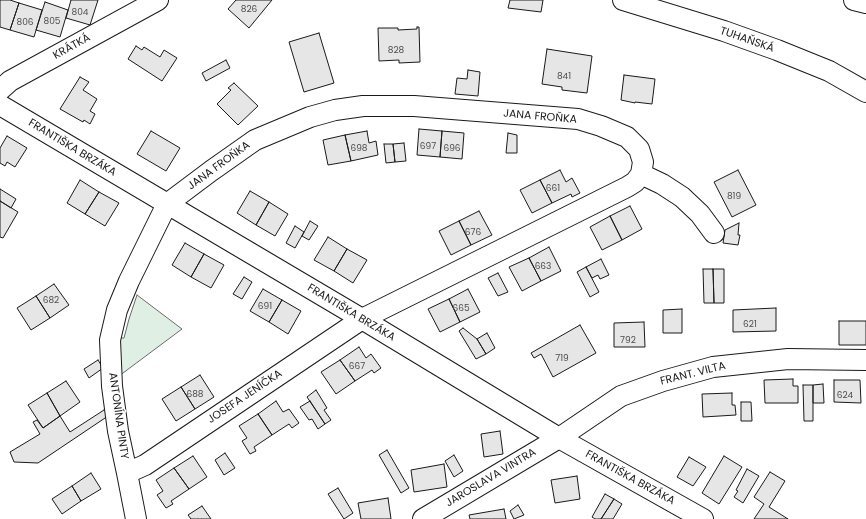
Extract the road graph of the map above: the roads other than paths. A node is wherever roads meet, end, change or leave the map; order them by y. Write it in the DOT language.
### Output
graph roads {
  1 [pos="623,0"];
  2 [pos="854,0"];
  3 [pos="149,2"];
  4 [pos="866,2"];
  5 [pos="0,90"];
  6 [pos="866,92"];
  7 [pos="0,105"];
  8 [pos="641,174"];
  9 [pos="167,204"];
  10 [pos="714,233"];
  11 [pos="362,319"];
  12 [pos="866,360"];
  13 [pos="559,438"];
  14 [pos="127,473"];
  15 [pos="136,519"];
  16 [pos="423,519"];
  17 [pos="703,519"];
  1 -- 6 [label="street, TUHAŇSKÁ"];
  2 -- 4 [label="street"];
  3 -- 5 [label="street, KRÁTKÁ"];
  7 -- 9 [label="street, FRANTIŠKA BRZÁKA"];
  8 -- 9 [label="street, JANA FROŇKA"];
  8 -- 10 [label="street"];
  8 -- 11 [label="street"];
  9 -- 11 [label="street, FRANTIŠKA BRZÁKA"];
  9 -- 14 [label="street, ANTONÍNA PINTY"];
  11 -- 13 [label="street, FRANTIŠKA BRZÁKA"];
  11 -- 14 [label="street, JOSEFA JENÍČKA"];
  12 -- 13 [label="street, FRANT. VILTA"];
  13 -- 16 [label="street, JAROSLAVA VINTRA"];
  13 -- 17 [label="street, FRANTIŠKA BRZÁKA"];
  14 -- 15 [label="street, ANTONÍNA PINTY"];
}
